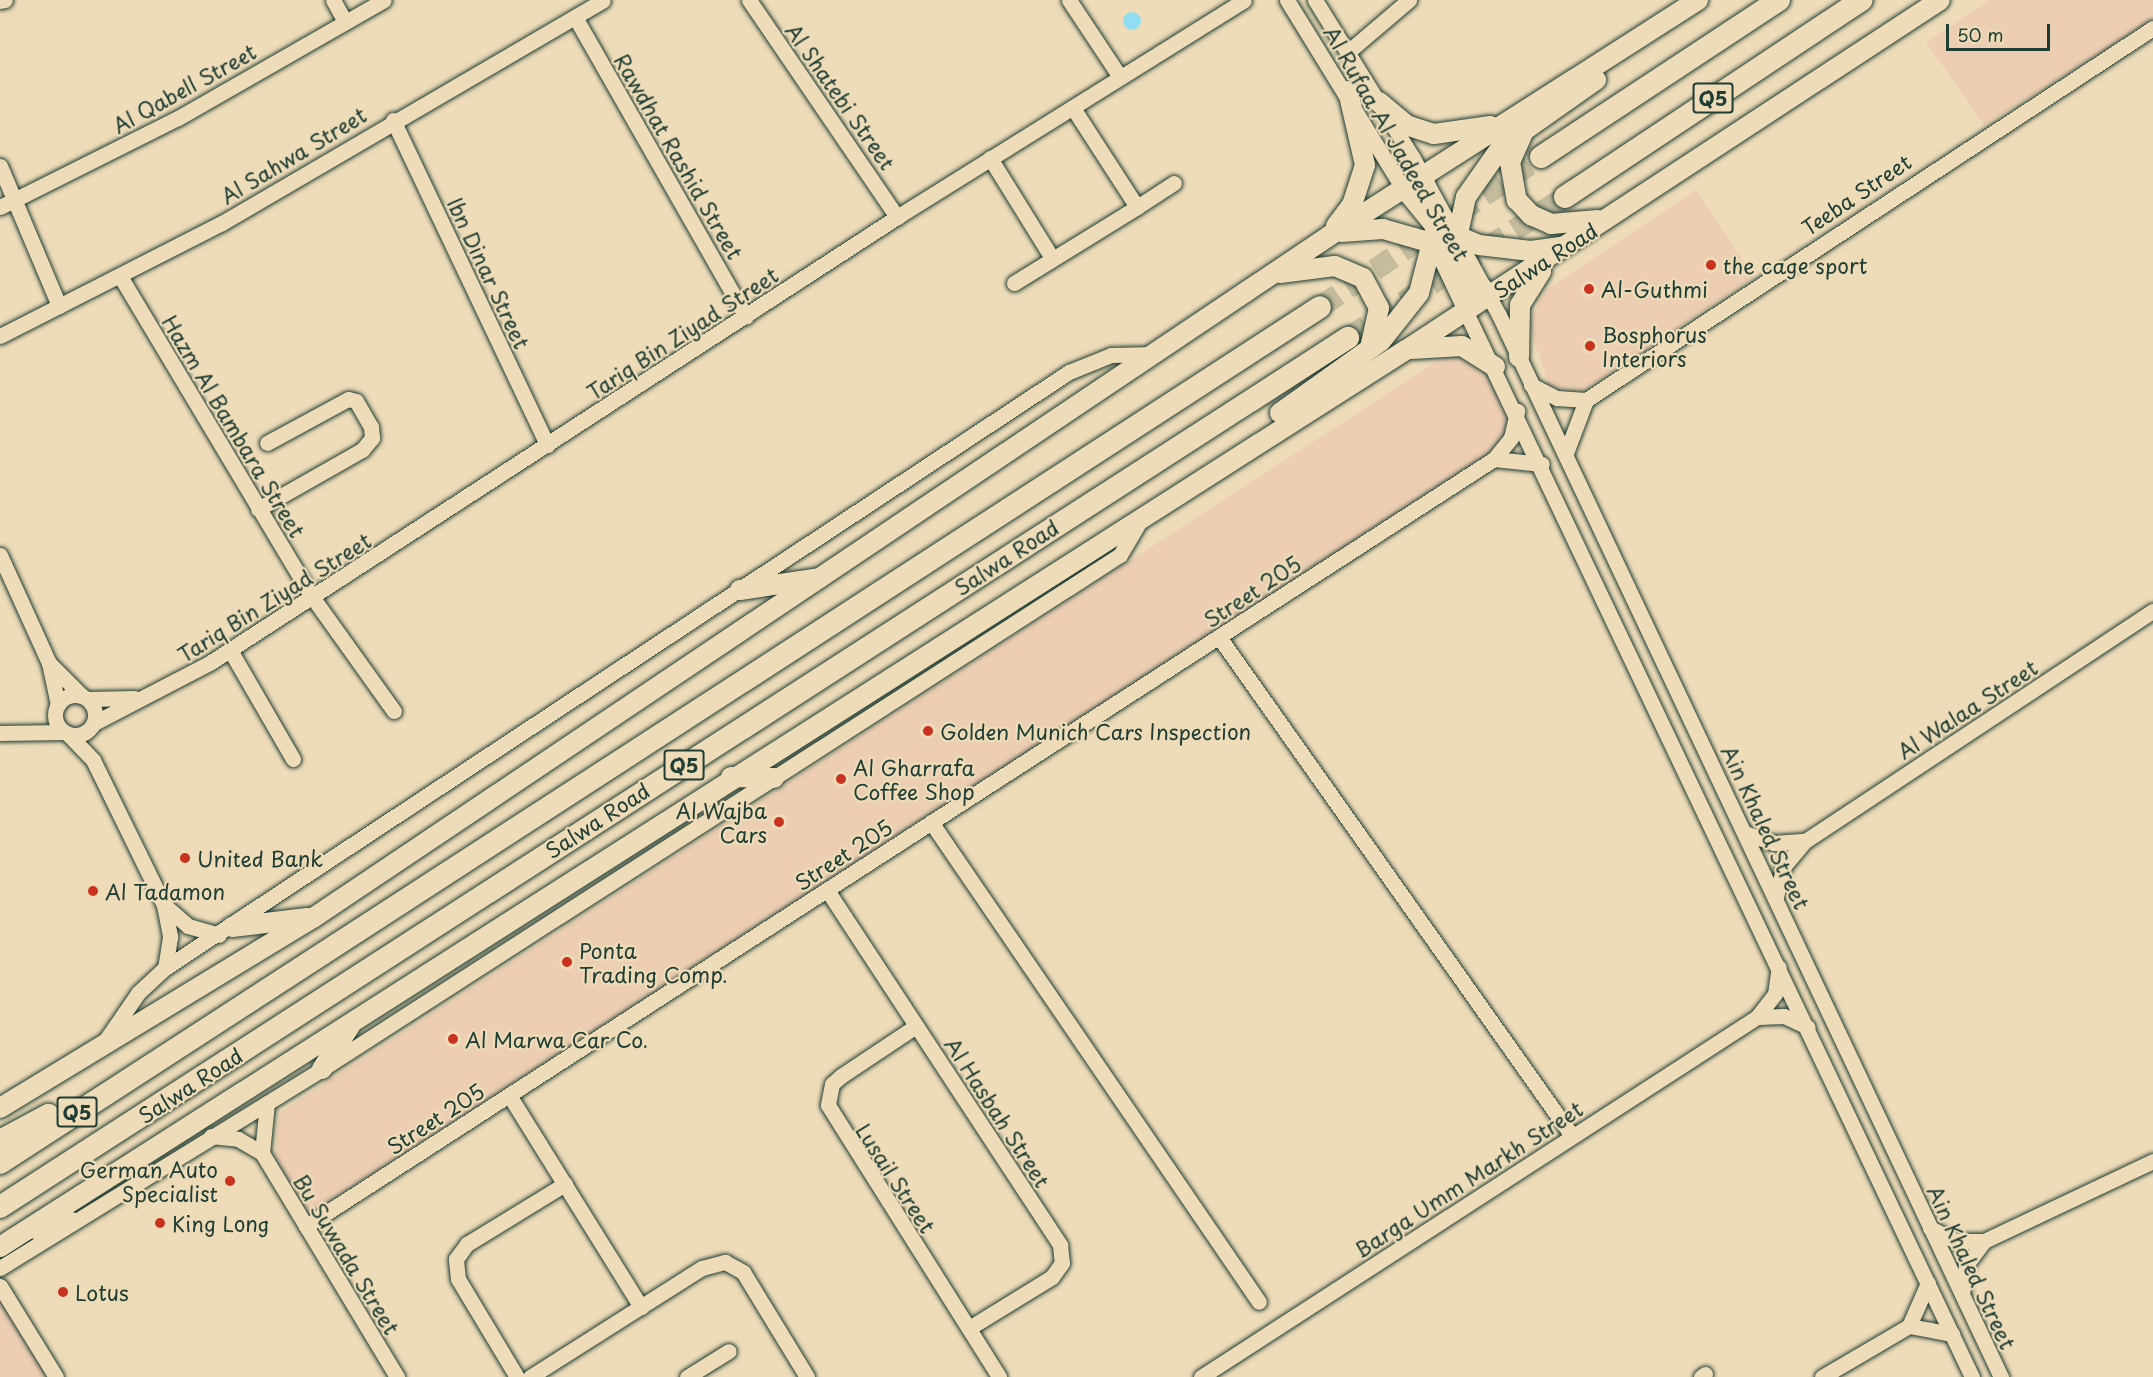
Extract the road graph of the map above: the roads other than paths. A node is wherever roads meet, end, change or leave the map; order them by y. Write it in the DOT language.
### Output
graph roads {
  1 [pos="5,0"];
  2 [pos="333,0"];
  3 [pos="384,0"];
  4 [pos="603,0"];
  5 [pos="749,0"];
  6 [pos="1069,0"];
  7 [pos="1244,0"];
  8 [pos="1287,0"];
  9 [pos="1315,0"];
  10 [pos="1409,0"];
  11 [pos="1698,0"];
  12 [pos="1779,0"];
  13 [pos="1861,0"];
  14 [pos="1940,0"];
  15 [pos="0,2"];
  16 [pos="575,17"];
  17 [pos="345,22"];
  18 [pos="2153,28"];
  19 [pos="1349,51"];
  20 [pos="1616,53"];
  21 [pos="1120,77"];
  22 [pos="1348,91"];
  23 [pos="1379,102"];
  24 [pos="1073,108"];
  25 [pos="393,120"];
  26 [pos="1507,121"];
  27 [pos="1526,128"];
  28 [pos="1541,157"];
  29 [pos="990,158"];
  30 [pos="0,166"];
  31 [pos="1423,175"];
  32 [pos="1174,183"];
  33 [pos="1404,188"];
  34 [pos="1565,196"];
  35 [pos="15,200"];
  36 [pos="0,207"];
  37 [pos="1137,207"];
  38 [pos="1616,214"];
  39 [pos="897,217"];
  40 [pos="1455,234"];
  41 [pos="1329,236"];
  42 [pos="1435,236"];
  43 [pos="1567,246"];
  44 [pos="1453,257"];
  45 [pos="1052,258"];
  46 [pos="120,276"];
  47 [pos="1269,276"];
  48 [pos="1014,283"];
  49 [pos="1489,296"];
  50 [pos="59,306"];
  51 [pos="1320,307"];
  52 [pos="1468,310"];
  53 [pos="746,317"];
  54 [pos="0,336"];
  55 [pos="1348,338"];
  56 [pos="1369,350"];
  57 [pos="1406,350"];
  58 [pos="1156,354"];
  59 [pos="1519,357"];
  60 [pos="1495,368"];
  61 [pos="1531,384"];
  62 [pos="1586,400"];
  63 [pos="1517,411"];
  64 [pos="267,444"];
  65 [pos="547,445"];
  66 [pos="1566,453"];
  67 [pos="1494,459"];
  68 [pos="1542,464"];
  69 [pos="258,509"];
  70 [pos="1145,512"];
  71 [pos="0,555"];
  72 [pos="825,578"];
  73 [pos="740,590"];
  74 [pos="313,598"];
  75 [pos="2151,617"];
  76 [pos="1219,637"];
  77 [pos="230,650"];
  78 [pos="49,663"];
  79 [pos="85,698"];
  80 [pos="140,698"];
  81 [pos="57,707"];
  82 [pos="394,711"];
  83 [pos="93,725"];
  84 [pos="23,732"];
  85 [pos="0,733"];
  86 [pos="66,733"];
  87 [pos="293,759"];
  88 [pos="93,760"];
  89 [pos="731,777"];
  90 [pos="774,778"];
  91 [pos="931,822"];
  92 [pos="1745,833"];
  93 [pos="1804,841"];
  94 [pos="827,890"];
  95 [pos="1776,897"];
  96 [pos="164,905"];
  97 [pos="313,918"];
  98 [pos="225,931"];
  99 [pos="1779,967"];
  100 [pos="165,968"];
  101 [pos="1757,1017"];
  102 [pos="353,1021"];
  103 [pos="916,1026"];
  104 [pos="1808,1027"];
  105 [pos="100,1048"];
  106 [pos="153,1060"];
  107 [pos="322,1069"];
  108 [pos="509,1095"];
  109 [pos="267,1103"];
  110 [pos="0,1108"];
  111 [pos="211,1136"];
  112 [pos="1572,1136"];
  113 [pos="0,1141"];
  114 [pos="262,1153"];
  115 [pos="2153,1161"];
  116 [pos="0,1163"];
  117 [pos="565,1184"];
  118 [pos="22,1194"];
  119 [pos="0,1207"];
  120 [pos="0,1212"];
  121 [pos="71,1222"];
  122 [pos="306,1226"];
  123 [pos="1930,1227"];
  124 [pos="24,1232"];
  125 [pos="1984,1241"];
  126 [pos="0,1247"];
  127 [pos="0,1268"];
  128 [pos="1928,1283"];
  129 [pos="0,1286"];
  130 [pos="1962,1294"];
  131 [pos="1259,1302"];
  132 [pos="641,1307"];
  133 [pos="1909,1326"];
  134 [pos="969,1328"];
  135 [pos="1952,1334"];
  136 [pos="729,1351"];
  137 [pos="56,1377"];
  138 [pos="397,1377"];
  139 [pos="517,1377"];
  140 [pos="530,1377"];
  141 [pos="687,1377"];
  142 [pos="807,1377"];
  143 [pos="999,1377"];
  144 [pos="1201,1377"];
  145 [pos="1822,1377"];
  146 [pos="1972,1377"];
  147 [pos="2001,1377"];
  1 -- 15 [label="street"];
  2 -- 17 [label="street"];
  3 -- 17 [label="street, Al Qabell Street"];
  4 -- 16 [label="street, Al Sahwa Street"];
  5 -- 39 [label="street, Al Shatebi Street"];
  6 -- 21 [label="street"];
  7 -- 21 [label="street, Tariq Bin Ziyad Street"];
  8 -- 22 [label="street, Al Rufaa Al Jadeed Street"];
  9 -- 19 [label="street, Al Rufaa Al Jadeed Street"];
  10 -- 19 [label="street"];
  11 -- 20 [label="main road"];
  12 -- 28 [label="highway, Q5"];
  13 -- 34 [label="highway, Salwa Road / Q5"];
  14 -- 38 [label="main road, Salwa Road"];
  16 -- 25 [label="street, Al Sahwa Street"];
  16 -- 53 [label="street, Rawdhat Rashid Street"];
  17 -- 35 [label="street, Al Qabell Street"];
  18 -- 62 [label="street, Teeba Street"];
  19 -- 23 [label="street, Al Rufaa Al Jadeed Street"];
  20 -- 26 [label="main road"];
  20 -- 27 [label="main road"];
  21 -- 24 [label="street, Tariq Bin Ziyad Street"];
  22 -- 33 [label="street, Al Rufaa Al Jadeed Street"];
  22 -- 41 [label="main road"];
  23 -- 26 [label="main road"];
  23 -- 31 [label="street, Al Rufaa Al Jadeed Street"];
  24 -- 29 [label="street, Tariq Bin Ziyad Street"];
  24 -- 37 [label="street"];
  25 -- 46 [label="street, Al Sahwa Street"];
  25 -- 65 [label="street, Ibn Dinar Street"];
  26 -- 31 [label="main road"];
  27 -- 38 [label="main road"];
  27 -- 40 [label="main road"];
  29 -- 39 [label="street, Tariq Bin Ziyad Street"];
  29 -- 45 [label="street"];
  30 -- 35 [label="street"];
  31 -- 33 [label="main road"];
  31 -- 40 [label="street, Al Rufaa Al Jadeed Street"];
  31 -- 42 [label="main road"];
  32 -- 37 [label="street"];
  33 -- 41 [label="main road"];
  33 -- 42 [label="main road"];
  35 -- 36 [label="street, Al Qabell Street"];
  35 -- 50 [label="street"];
  37 -- 45 [label="street"];
  38 -- 43 [label="main road, Salwa Road"];
  39 -- 53 [label="street, Tariq Bin Ziyad Street"];
  40 -- 42 [label="main road"];
  40 -- 43 [label="main road"];
  40 -- 44 [label="main road"];
  40 -- 49 [label="street, Al Rufaa Al Jadeed Street"];
  41 -- 42 [label="main road"];
  41 -- 47 [label="main road"];
  42 -- 44 [label="main road"];
  42 -- 52 [label="street, Al Rufaa Al Jadeed Street"];
  42 -- 56 [label="main road"];
  43 -- 49 [label="main road, Salwa Road"];
  43 -- 59 [label="main road"];
  44 -- 49 [label="main road"];
  44 -- 52 [label="main road"];
  45 -- 48 [label="street"];
  46 -- 50 [label="street, Al Sahwa Street"];
  46 -- 69 [label="street, Hazm Al Bambara Street"];
  47 -- 56 [label="main road"];
  47 -- 58 [label="main road"];
  49 -- 52 [label="main road, Salwa Road"];
  49 -- 59 [label="street, Ain Khaled Street"];
  50 -- 54 [label="street, Al Sahwa Street"];
  51 -- 106 [label="highway, Salwa Road / Q5"];
  52 -- 57 [label="main road, Salwa Road"];
  52 -- 60 [label="street"];
  53 -- 65 [label="street, Tariq Bin Ziyad Street"];
  55 -- 118 [label="highway, Salwa Road / Q5"];
  56 -- 70 [label="main road"];
  57 -- 60 [label="main road"];
  57 -- 70 [label="main road, Salwa Road"];
  58 -- 72 [label="main road"];
  58 -- 73 [label="street"];
  59 -- 61 [label="street, Ain Khaled Street"];
  60 -- 63 [label="street"];
  61 -- 62 [label="street"];
  61 -- 66 [label="street, Ain Khaled Street"];
  62 -- 66 [label="street"];
  63 -- 67 [label="street, Street 205"];
  63 -- 68 [label="street"];
  64 -- 69 [label="street"];
  65 -- 74 [label="street, Tariq Bin Ziyad Street"];
  66 -- 92 [label="street, Ain Khaled Street"];
  67 -- 68 [label="street"];
  67 -- 76 [label="street, Street 205"];
  68 -- 99 [label="street"];
  69 -- 74 [label="street, Hazm Al Bambara Street"];
  70 -- 89 [label="main road, Salwa Road"];
  70 -- 90 [label="street, Salwa Road"];
  71 -- 78 [label="street"];
  72 -- 73 [label="main road"];
  72 -- 97 [label="main road"];
  73 -- 98 [label="street"];
  74 -- 77 [label="street, Tariq Bin Ziyad Street"];
  74 -- 82 [label="street, Hazm Al Bambara Street"];
  75 -- 93 [label="street, Al Walaa Street"];
  76 -- 91 [label="street, Street 205"];
  76 -- 112 [label="street"];
  77 -- 80 [label="street, Tariq Bin Ziyad Street"];
  77 -- 87 [label="street"];
  78 -- 79 [label="street"];
  78 -- 81 [label="street"];
  79 -- 80 [label="street, Tariq Bin Ziyad Street"];
  79 -- 81 [label="street, Tariq Bin Ziyad Street"];
  79 -- 83 [label="street"];
  80 -- 83 [label="street, Tariq Bin Ziyad Street"];
  81 -- 84 [label="street"];
  81 -- 86 [label="street"];
  83 -- 86 [label="street, Tariq Bin Ziyad Street"];
  83 -- 88 [label="street"];
  84 -- 85 [label="street"];
  84 -- 86 [label="street"];
  86 -- 88 [label="street"];
  88 -- 96 [label="street"];
  89 -- 90 [label="main road"];
  89 -- 102 [label="main road, Salwa Road"];
  90 -- 107 [label="street, Salwa Road"];
  91 -- 94 [label="street, Street 205"];
  91 -- 131 [label="street"];
  92 -- 93 [label="street, Al Walaa Street"];
  92 -- 95 [label="street, Ain Khaled Street"];
  93 -- 95 [label="street, Al Walaa Street"];
  94 -- 103 [label="street, Al Hasbah Street"];
  94 -- 108 [label="street, Street 205"];
  95 -- 123 [label="street, Ain Khaled Street"];
  96 -- 98 [label="street"];
  96 -- 100 [label="street"];
  97 -- 98 [label="main road"];
  97 -- 105 [label="main road"];
  98 -- 100 [label="street"];
  99 -- 101 [label="street, Barga Umm Markh Street"];
  99 -- 104 [label="street"];
  100 -- 105 [label="street"];
  101 -- 104 [label="street"];
  101 -- 112 [label="street, Barga Umm Markh Street"];
  102 -- 107 [label="main road"];
  102 -- 124 [label="main road, Salwa Road"];
  103 -- 134 [label="street, Lusail Street"];
  103 -- 134 [label="street, Al Hasbah Street"];
  104 -- 128 [label="street"];
  105 -- 110 [label="main road"];
  106 -- 113 [label="highway"];
  106 -- 116 [label="highway, Salwa Road / Q5"];
  107 -- 109 [label="street, Salwa Road"];
  108 -- 117 [label="street"];
  108 -- 122 [label="street, Street 205"];
  109 -- 111 [label="street, Salwa Road"];
  109 -- 114 [label="street"];
  111 -- 114 [label="street"];
  111 -- 121 [label="street, Salwa Road"];
  112 -- 144 [label="street, Barga Umm Markh Street"];
  114 -- 122 [label="street, Bu Suwada Street"];
  115 -- 125 [label="street"];
  117 -- 132 [label="street"];
  117 -- 139 [label="street"];
  118 -- 119 [label="highway, Salwa Road / Q5"];
  118 -- 120 [label="highway"];
  121 -- 124 [label="main road"];
  121 -- 127 [label="street, Salwa Road"];
  122 -- 138 [label="street, Bu Suwada Street"];
  123 -- 125 [label="street"];
  123 -- 130 [label="street, Ain Khaled Street"];
  124 -- 126 [label="main road, Salwa Road"];
  125 -- 130 [label="street"];
  128 -- 133 [label="street"];
  128 -- 135 [label="street"];
  129 -- 137 [label="street"];
  130 -- 147 [label="street, Ain Khaled Street"];
  132 -- 140 [label="street"];
  132 -- 142 [label="street"];
  133 -- 135 [label="street"];
  133 -- 145 [label="street"];
  134 -- 143 [label="street, Lusail Street"];
  135 -- 146 [label="street"];
  136 -- 141 [label="street"];
}
